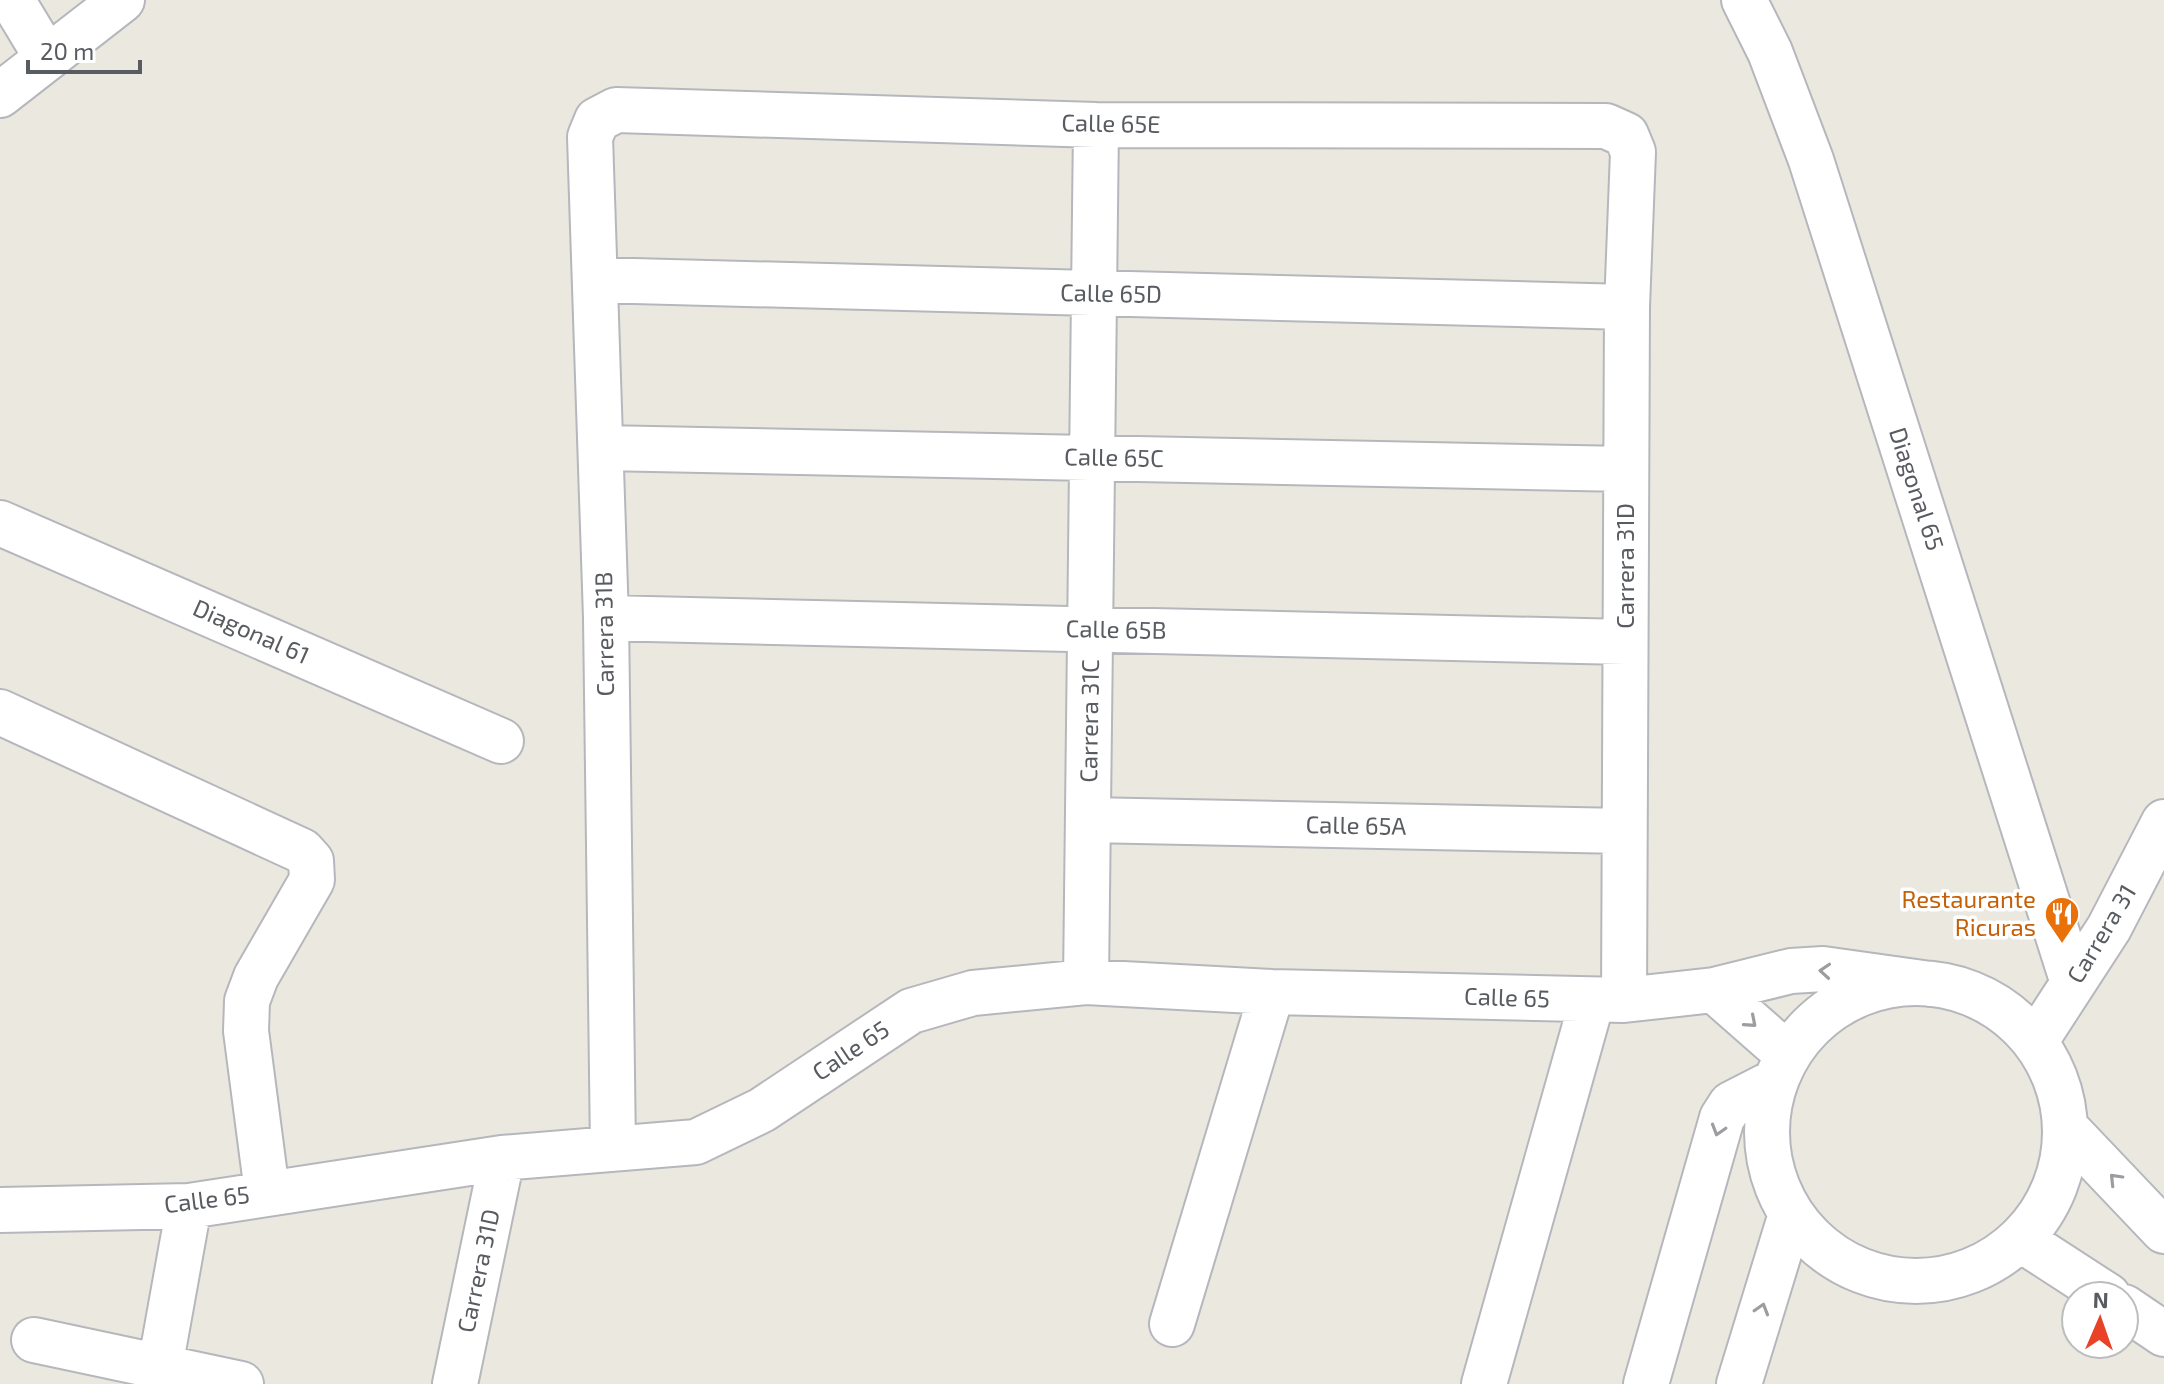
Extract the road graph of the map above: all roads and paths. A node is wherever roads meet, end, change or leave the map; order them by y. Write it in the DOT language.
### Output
graph roads {
  1 [pos="12,0"];
  2 [pos="122,0"];
  3 [pos="1744,0"];
  4 [pos="47,58"];
  5 [pos="0,95"];
  6 [pos="597,120"];
  7 [pos="1096,125"];
  8 [pos="1626,135"];
  9 [pos="596,280"];
  10 [pos="1094,293"];
  11 [pos="1627,307"];
  12 [pos="602,448"];
  13 [pos="1092,458"];
  14 [pos="1626,469"];
  15 [pos="0,523"];
  16 [pos="606,618"];
  17 [pos="1091,629"];
  18 [pos="1625,642"];
  19 [pos="0,712"];
  20 [pos="501,741"];
  21 [pos="1088,820"];
  22 [pos="2164,822"];
  23 [pos="1624,831"];
  24 [pos="1086,982"];
  25 [pos="2073,983"];
  26 [pos="1930,984"];
  27 [pos="1714,990"];
  28 [pos="1272,992"];
  29 [pos="1608,1000"];
  30 [pos="2035,1042"];
  31 [pos="1781,1068"];
  32 [pos="2066,1128"];
  33 [pos="613,1149"];
  34 [pos="502,1158"];
  35 [pos="267,1192"];
  36 [pos="189,1206"];
  37 [pos="0,1210"];
  38 [pos="1791,1214"];
  39 [pos="2164,1231"];
  40 [pos="2020,1239"];
  41 [pos="2083,1280"];
  42 [pos="2140,1318"];
  43 [pos="1172,1324"];
  44 [pos="2164,1334"];
  45 [pos="34,1340"];
  46 [pos="160,1367"];
  47 [pos="241,1384"];
  48 [pos="455,1384"];
  49 [pos="1484,1384"];
  50 [pos="1646,1384"];
  51 [pos="1739,1384"];
  1 -- 4 [label="street"];
  2 -- 4 [label="street"];
  3 -- 25 [label="street, Diagonal 65"];
  4 -- 5 [label="street"];
  6 -- 7 [label="street, Calle 65E"];
  6 -- 9 [label="street, Carrera 31B"];
  7 -- 8 [label="street, Calle 65E"];
  7 -- 10 [label="street, Carrera 31C"];
  8 -- 11 [label="street, Carrera 31D"];
  9 -- 10 [label="street, Calle 65D"];
  9 -- 12 [label="street, Carrera 31B"];
  10 -- 11 [label="street, Calle 65D"];
  10 -- 13 [label="street, Carrera 31C"];
  11 -- 14 [label="street, Carrera 31D"];
  12 -- 13 [label="street, Calle 65C"];
  12 -- 16 [label="street, Carrera 31B"];
  13 -- 14 [label="street, Calle 65C"];
  13 -- 17 [label="street, Carrera 31C"];
  14 -- 18 [label="street, Carrera 31D"];
  15 -- 20 [label="street, Diagonal 61"];
  16 -- 17 [label="street, Calle 65B"];
  16 -- 33 [label="street, Carrera 31B"];
  17 -- 18 [label="street, Calle 65B"];
  17 -- 21 [label="street, Carrera 31C"];
  18 -- 23 [label="street, Carrera 31D"];
  19 -- 35 [label="street"];
  21 -- 23 [label="street, Calle 65A"];
  21 -- 24 [label="street, Carrera 31C"];
  22 -- 25 [label="street, Carrera 31"];
  23 -- 29 [label="street, Carrera 31D"];
  24 -- 28 [label="street, Calle 65"];
  24 -- 33 [label="street, Calle 65"];
  25 -- 30 [label="street, Carrera 31"];
  26 -- 27 [label="street, Calle 65, one-way"];
  26 -- 30 [label="street"];
  26 -- 31 [label="street"];
  27 -- 29 [label="street, Calle 65"];
  27 -- 31 [label="street, one-way"];
  28 -- 29 [label="street, Calle 65"];
  28 -- 43 [label="street"];
  29 -- 49 [label="street, Carrera 31D"];
  30 -- 32 [label="street"];
  31 -- 38 [label="street"];
  31 -- 50 [label="street, one-way"];
  39 -- 32 [label="street, one-way"];
  32 -- 40 [label="street"];
  33 -- 34 [label="street, Calle 65"];
  34 -- 35 [label="street, Calle 65"];
  34 -- 48 [label="street, Carrera 31D"];
  35 -- 36 [label="street, Calle 65"];
  36 -- 37 [label="street, Calle 65"];
  36 -- 46 [label="street"];
  38 -- 40 [label="street"];
  51 -- 38 [label="street, one-way"];
  40 -- 41 [label="street"];
  42 -- 44 [label="street"];
  45 -- 46 [label="street"];
  46 -- 47 [label="street"];
}
